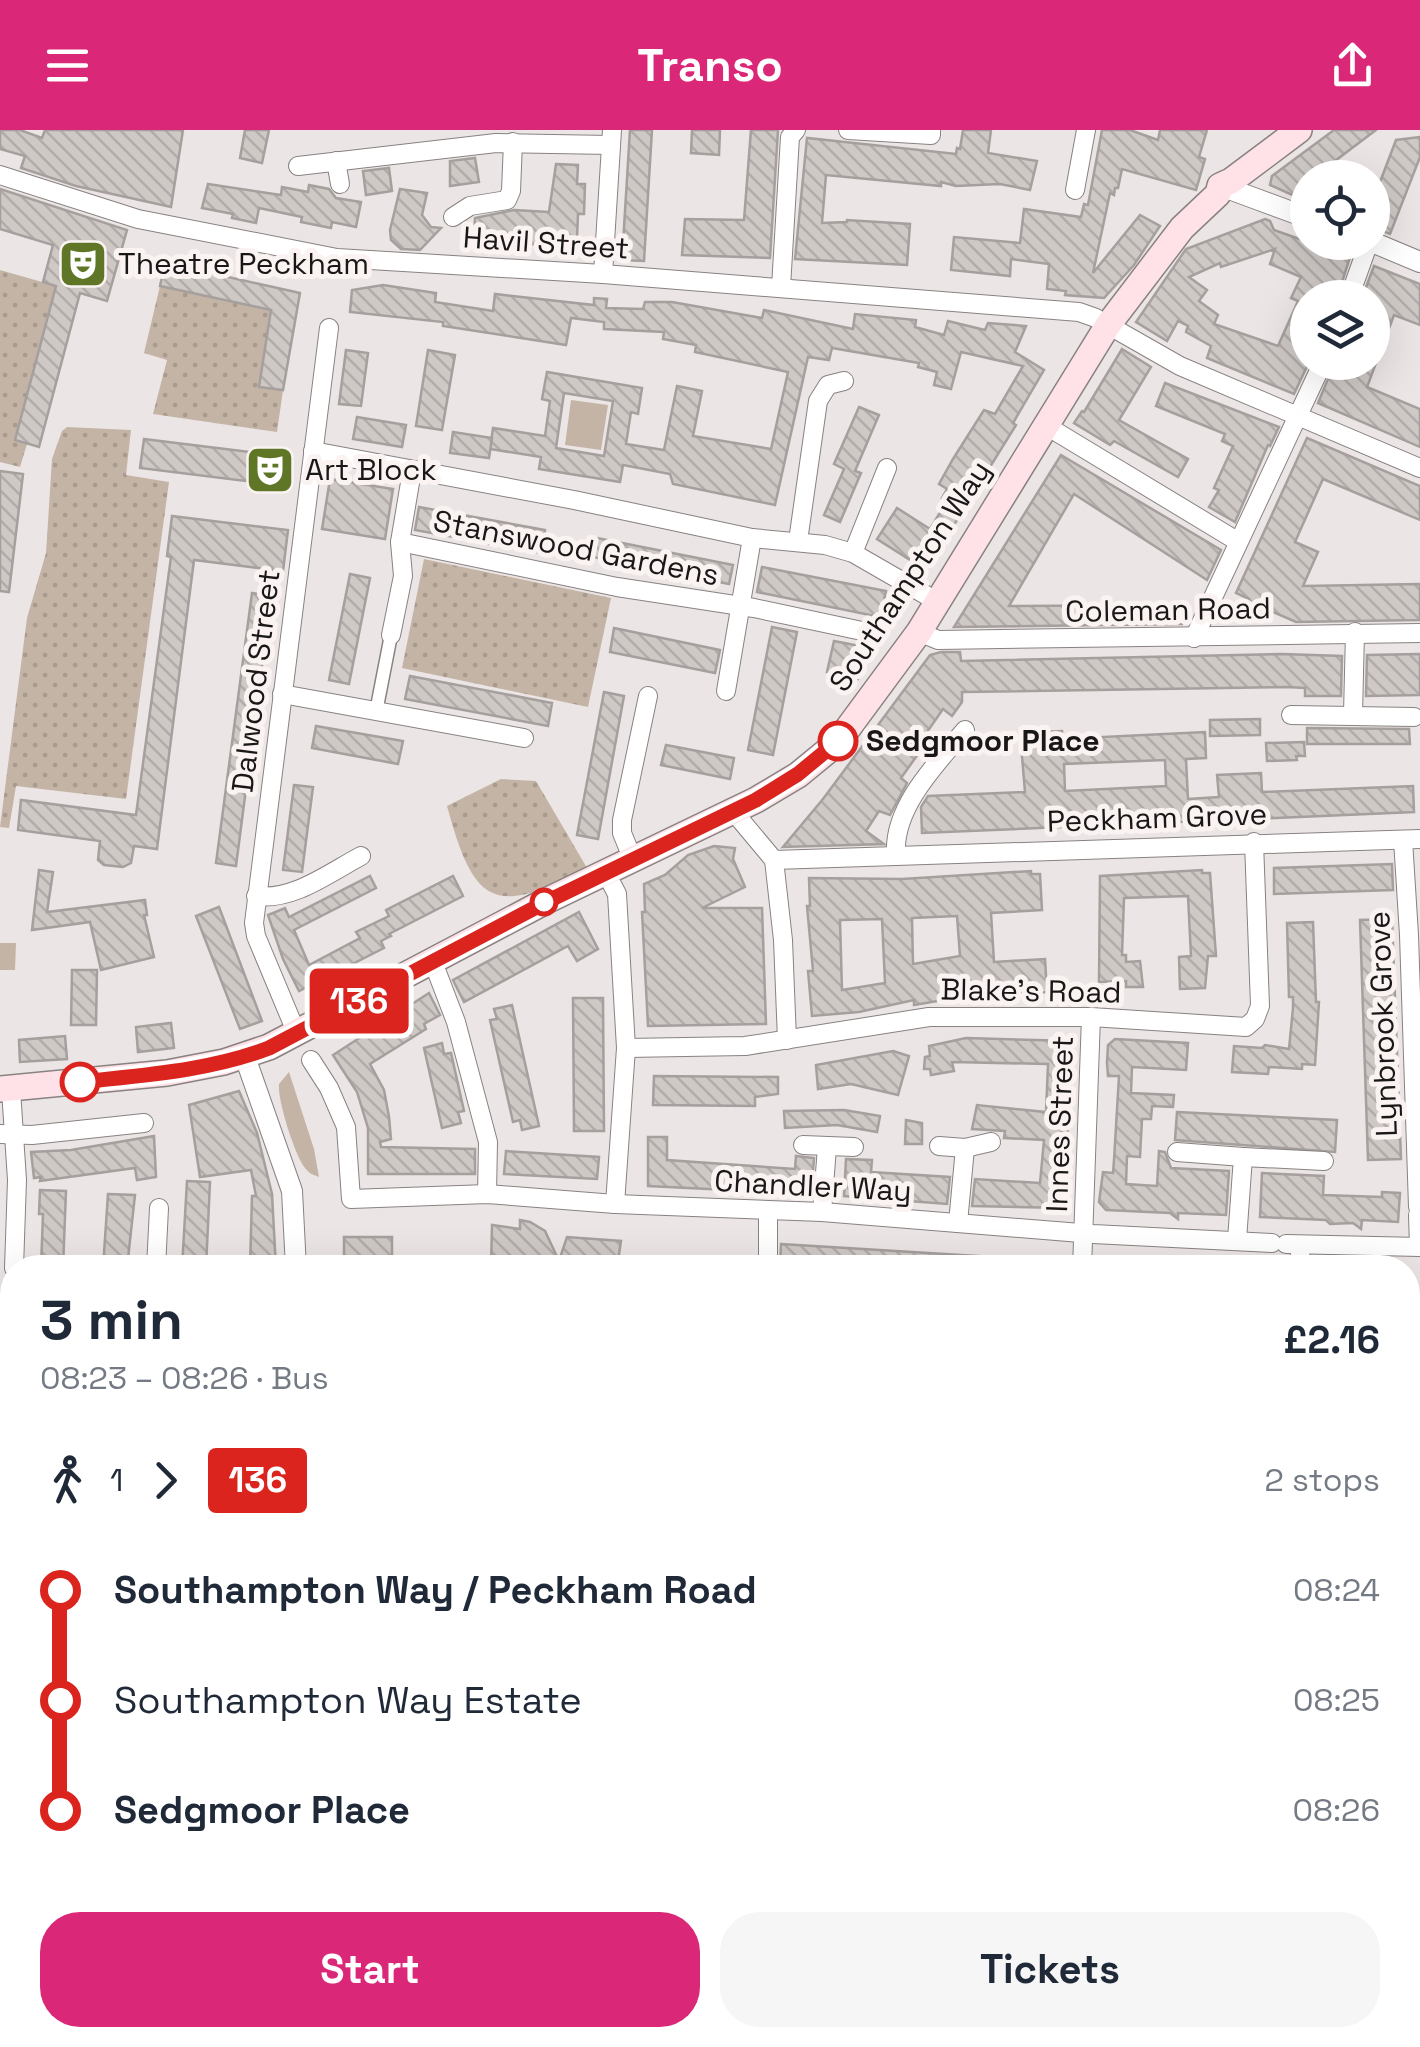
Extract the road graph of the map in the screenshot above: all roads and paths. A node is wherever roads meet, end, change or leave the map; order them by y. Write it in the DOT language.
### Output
graph roads {
  1 [pos="796,130"];
  2 [pos="848,130"];
  3 [pos="931,130"];
  4 [pos="1086,130"];
  5 [pos="1299,130"];
  6 [pos="611,138"];
  7 [pos="513,142"];
  8 [pos="336,160"];
  9 [pos="298,166"];
  10 [pos="0,175"];
  11 [pos="340,184"];
  12 [pos="1227,188"];
  13 [pos="1075,190"];
  14 [pos="1290,211"];
  15 [pos="453,217"];
  16 [pos="1390,250"];
  17 [pos="1420,262"];
  18 [pos="603,274"];
  19 [pos="781,287"];
  20 [pos="1102,321"];
  21 [pos="328,328"];
  22 [pos="1314,380"];
  23 [pos="844,381"];
  24 [pos="1298,414"];
  25 [pos="1045,425"];
  26 [pos="313,451"];
  27 [pos="887,468"];
  28 [pos="1420,468"];
  29 [pos="412,471"];
  30 [pos="752,538"];
  31 [pos="798,541"];
  32 [pos="1237,541"];
  33 [pos="400,542"];
  34 [pos="853,553"];
  35 [pos="938,602"];
  36 [pos="742,607"];
  37 [pos="862,631"];
  38 [pos="919,632"];
  39 [pos="1356,632"];
  40 [pos="1420,633"];
  41 [pos="391,634"];
  42 [pos="1194,638"];
  43 [pos="726,690"];
  44 [pos="282,694"];
  45 [pos="648,696"];
  46 [pos="376,712"];
  47 [pos="1353,714"];
  48 [pos="1291,715"];
  49 [pos="1414,716"];
  50 [pos="965,730"];
  51 [pos="524,738"];
  52 [pos="734,811"];
  53 [pos="1412,839"];
  54 [pos="1254,842"];
  55 [pos="896,854"];
  56 [pos="361,856"];
  57 [pos="634,860"];
  58 [pos="774,860"];
  59 [pos="606,873"];
  60 [pos="256,896"];
  61 [pos="433,962"];
  62 [pos="1090,1017"];
  63 [pos="1415,1022"];
  64 [pos="297,1034"];
  65 [pos="787,1040"];
  66 [pos="626,1048"];
  67 [pos="245,1057"];
  68 [pos="310,1060"];
  69 [pos="6,1090"];
  70 [pos="144,1124"];
  71 [pos="8,1134"];
  72 [pos="991,1142"];
  73 [pos="803,1144"];
  74 [pos="939,1146"];
  75 [pos="827,1147"];
  76 [pos="854,1147"];
  77 [pos="964,1148"];
  78 [pos="1177,1152"];
  79 [pos="1243,1157"];
  80 [pos="1324,1162"];
  81 [pos="486,1194"];
  82 [pos="615,1204"];
  83 [pos="159,1208"];
  84 [pos="768,1210"];
  85 [pos="1418,1211"];
  86 [pos="822,1212"];
  87 [pos="958,1223"];
  88 [pos="1084,1233"];
  89 [pos="1237,1240"];
  90 [pos="1287,1244"];
  91 [pos="1419,1247"];
  92 [pos="13,1255"];
  93 [pos="157,1255"];
  94 [pos="295,1255"];
  95 [pos="768,1255"];
  96 [pos="1083,1255"];
  97 [pos="1292,1255"];
  1 -- 19 [label="street"];
  2 -- 3 [label="street"];
  4 -- 13 [label="street"];
  5 -- 12 [label="main road, Southampton Way"];
  6 -- 7 [label="street"];
  6 -- 18 [label="street"];
  7 -- 8 [label="street"];
  7 -- 15 [label="street"];
  8 -- 9 [label="street"];
  8 -- 11 [label="street"];
  10 -- 18 [label="street, Havil Street"];
  12 -- 14 [label="street"];
  12 -- 20 [label="main road, Southampton Way"];
  16 -- 17 [label="street"];
  18 -- 19 [label="street, Havil Street"];
  19 -- 20 [label="street, Havil Street"];
  20 -- 24 [label="street, Havil Street"];
  20 -- 25 [label="main road, Southampton Way"];
  21 -- 26 [label="street, Dalwood Street"];
  22 -- 24 [label="street"];
  23 -- 31 [label="street"];
  24 -- 28 [label="street, Havil Street"];
  24 -- 32 [label="street"];
  25 -- 32 [label="street"];
  25 -- 35 [label="main road, Southampton Way"];
  26 -- 29 [label="street"];
  26 -- 44 [label="street, Dalwood Street"];
  27 -- 34 [label="street"];
  29 -- 30 [label="street"];
  29 -- 33 [label="street, Stanswood Gardens"];
  30 -- 31 [label="street"];
  30 -- 36 [label="street, Stanswood Gardens"];
  31 -- 34 [label="street"];
  32 -- 42 [label="street"];
  33 -- 36 [label="street, Stanswood Gardens"];
  33 -- 41 [label="street, Stanswood Gardens"];
  34 -- 35 [label="street"];
  35 -- 38 [label="main road, Southampton Way"];
  36 -- 37 [label="street, Stanswood Gardens"];
  36 -- 43 [label="street, Stanswood Gardens"];
  38 -- 42 [label="street, Coleman Road"];
  38 -- 52 [label="main road, Southampton Way"];
  39 -- 40 [label="street, Coleman Road"];
  39 -- 42 [label="street, Coleman Road"];
  39 -- 47 [label="street"];
  41 -- 46 [label="street"];
  44 -- 46 [label="street"];
  44 -- 60 [label="street, Dalwood Street"];
  45 -- 57 [label="street"];
  46 -- 51 [label="street"];
  47 -- 48 [label="street"];
  47 -- 49 [label="street"];
  50 -- 55 [label="street"];
  52 -- 57 [label="main road, Southampton Way"];
  52 -- 58 [label="street"];
  53 -- 54 [label="street, Peckham Grove"];
  53 -- 63 [label="street, Lynbrook Grove"];
  54 -- 55 [label="street, Peckham Grove"];
  54 -- 62 [label="street, Blake's Road"];
  55 -- 58 [label="street, Peckham Grove"];
  56 -- 60 [label="street"];
  57 -- 59 [label="main road, Southampton Way"];
  58 -- 65 [label="street"];
  59 -- 61 [label="main road, Southampton Way"];
  59 -- 66 [label="street"];
  60 -- 64 [label="street, Dalwood Street"];
  61 -- 64 [label="main road, Southampton Way"];
  61 -- 81 [label="street"];
  62 -- 65 [label="street, Blake's Road"];
  62 -- 88 [label="street, Innes Street"];
  63 -- 85 [label="street, Lynbrook Grove"];
  64 -- 67 [label="main road, Southampton Way"];
  65 -- 66 [label="street, Blake's Road"];
  66 -- 82 [label="street"];
  67 -- 69 [label="main road, Southampton Way"];
  67 -- 94 [label="street"];
  68 -- 81 [label="street, Chandler Way"];
  69 -- 71 [label="street"];
  70 -- 71 [label="street"];
  71 -- 92 [label="street"];
  72 -- 77 [label="street"];
  73 -- 75 [label="street"];
  74 -- 77 [label="street"];
  75 -- 76 [label="street"];
  75 -- 86 [label="street"];
  77 -- 87 [label="street"];
  78 -- 79 [label="street"];
  79 -- 80 [label="street"];
  79 -- 89 [label="street"];
  81 -- 82 [label="street, Chandler Way"];
  82 -- 84 [label="street, Chandler Way"];
  83 -- 93 [label="street"];
  84 -- 86 [label="street, Chandler Way"];
  84 -- 95 [label="street"];
  85 -- 91 [label="street, Lynbrook Grove"];
  86 -- 87 [label="street, Chandler Way"];
  87 -- 88 [label="street, Chandler Way"];
  88 -- 89 [label="street, Chandler Way"];
  88 -- 96 [label="street, Innes Street"];
  89 -- 90 [label="street, Chandler Way"];
  90 -- 91 [label="street, Chandler Way"];
  90 -- 97 [label="street"];
}
